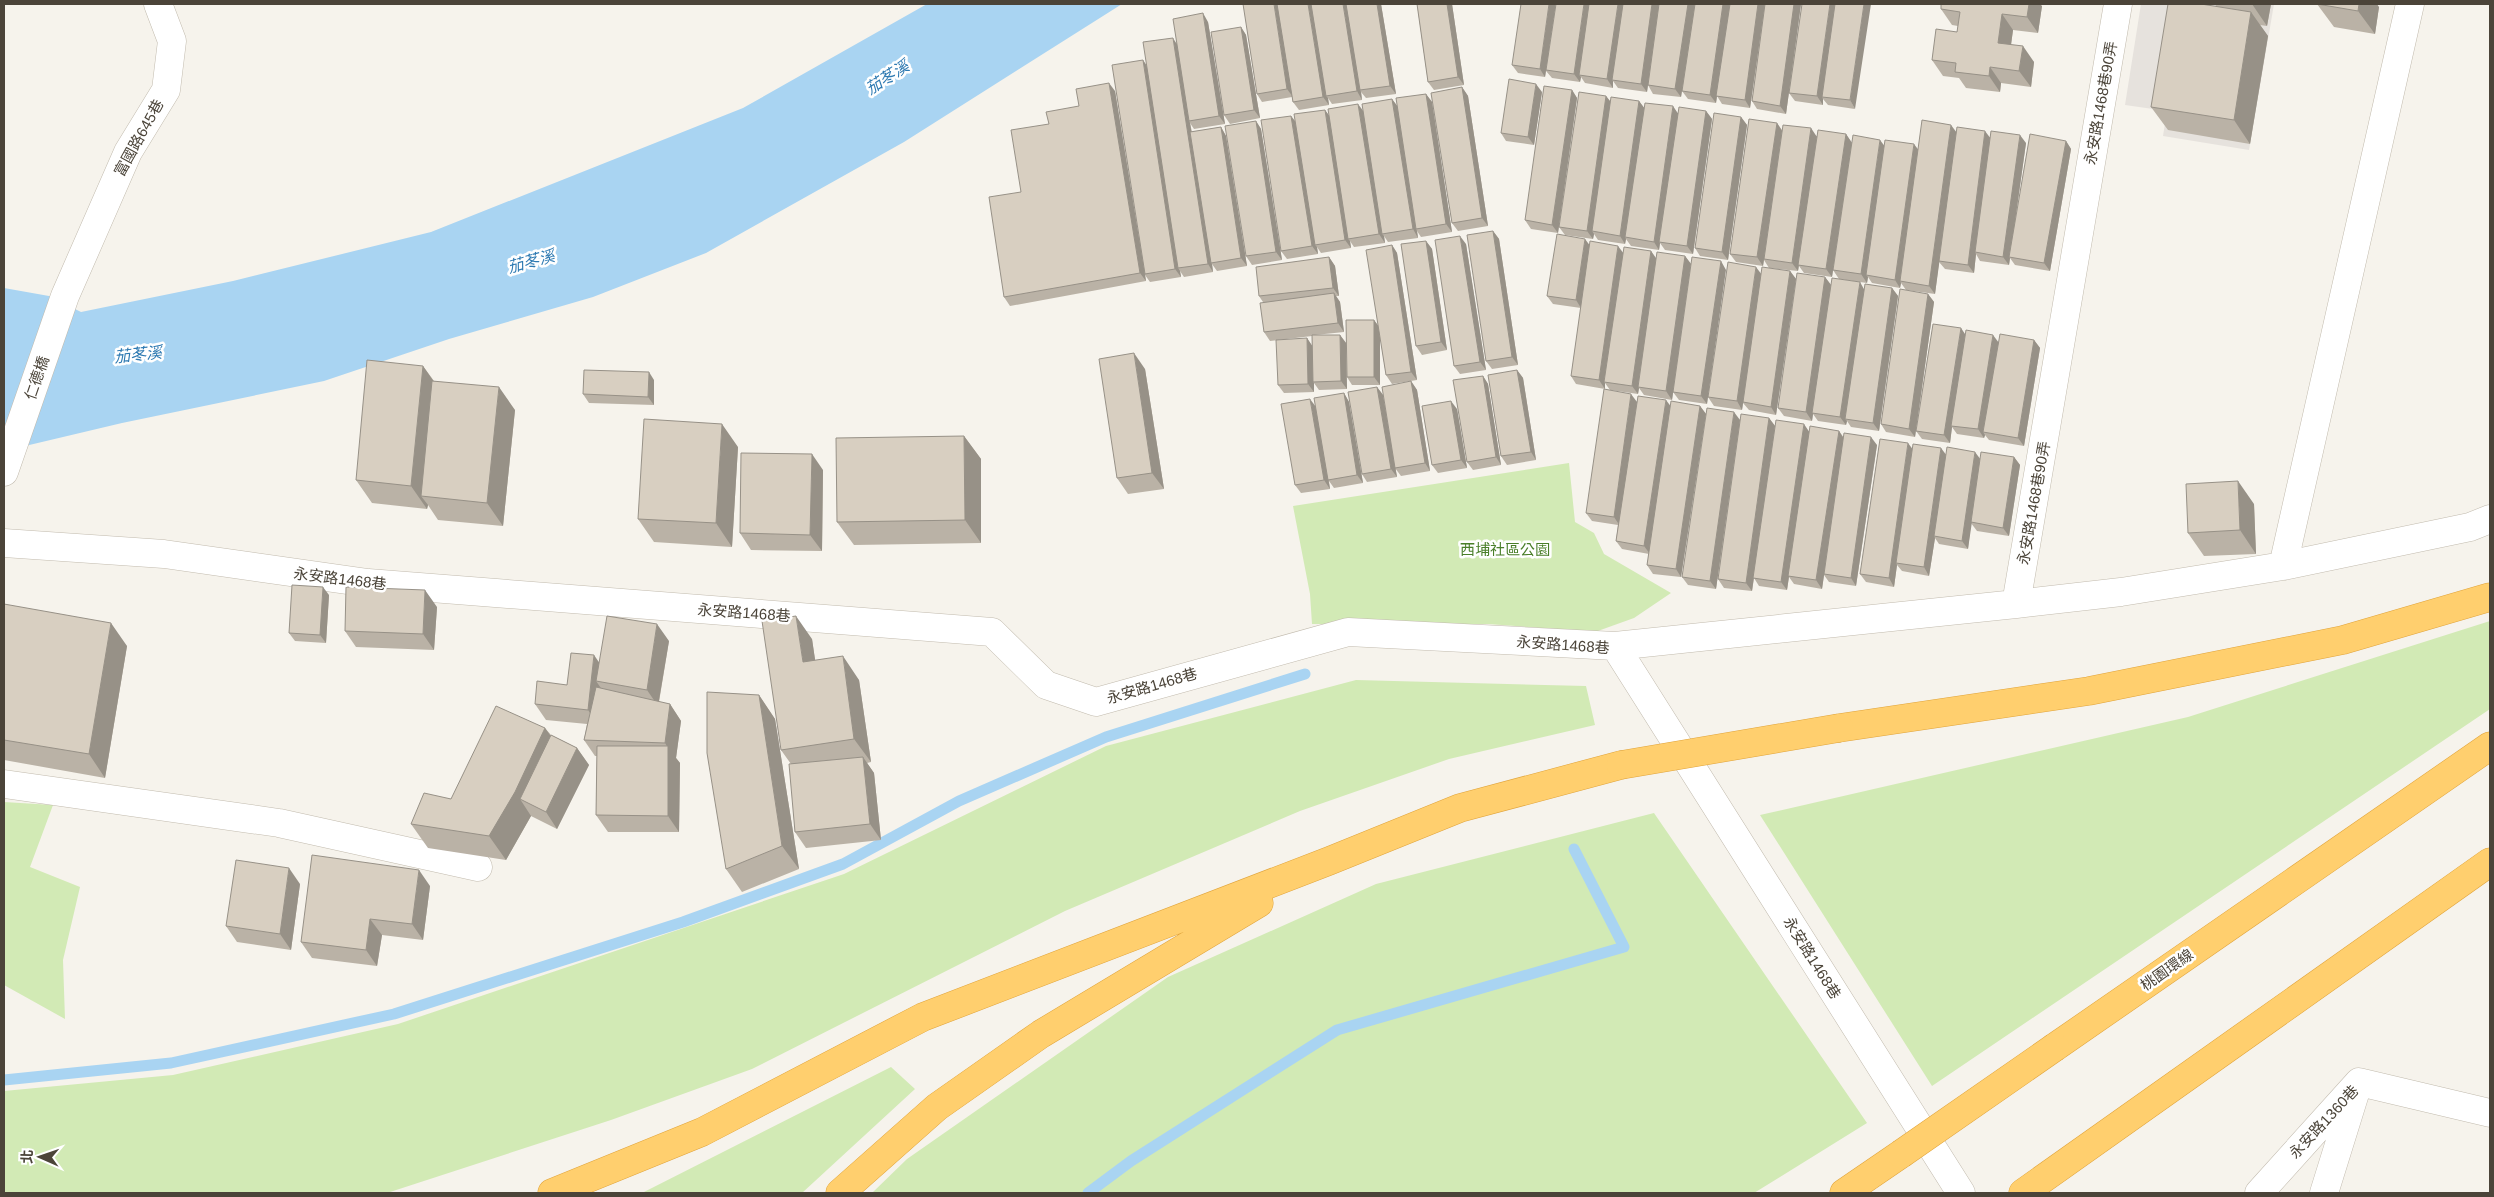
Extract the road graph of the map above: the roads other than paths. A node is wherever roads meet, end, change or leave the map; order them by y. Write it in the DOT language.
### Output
graph roads {
  1 [pos="158,4"];
  2 [pos="2118,4"];
  3 [pos="2410,4"];
  4 [pos="66,296"];
  5 [pos="6,465"];
  6 [pos="2490,519"];
  7 [pos="4,543"];
  8 [pos="2283,566"];
  9 [pos="2490,597"];
  10 [pos="2016,604"];
  11 [pos="1615,646"];
  12 [pos="2490,746"];
  13 [pos="4,784"];
  14 [pos="1330,861"];
  15 [pos="2490,862"];
  16 [pos="478,867"];
  17 [pos="2359,1082"];
  18 [pos="2490,1113"];
  19 [pos="552,1193"];
  20 [pos="840,1193"];
  21 [pos="1844,1193"];
  22 [pos="1961,1193"];
  23 [pos="2024,1193"];
  24 [pos="2258,1193"];
  25 [pos="2324,1193"];
  1 -- 4 [label="street, 富國路645巷"];
  2 -- 10 [label="street, 永安路1468巷90弄"];
  3 -- 8 [label="street"];
  4 -- 5 [label="street, 仁德橋"];
  6 -- 8 [label="street"];
  7 -- 11 [label="street, 永安路1468巷"];
  8 -- 10 [label="street"];
  9 -- 14 [label="highway, bridge"];
  10 -- 11 [label="street"];
  11 -- 22 [label="street, 永安路1468巷"];
  12 -- 21 [label="highway, 桃園環線, bridge"];
  13 -- 16 [label="street"];
  14 -- 19 [label="highway"];
  14 -- 20 [label="highway"];
  15 -- 23 [label="highway"];
  17 -- 18 [label="street, 永安路1360巷"];
  17 -- 24 [label="street, 永安路1360巷"];
  17 -- 25 [label="street"];
}
